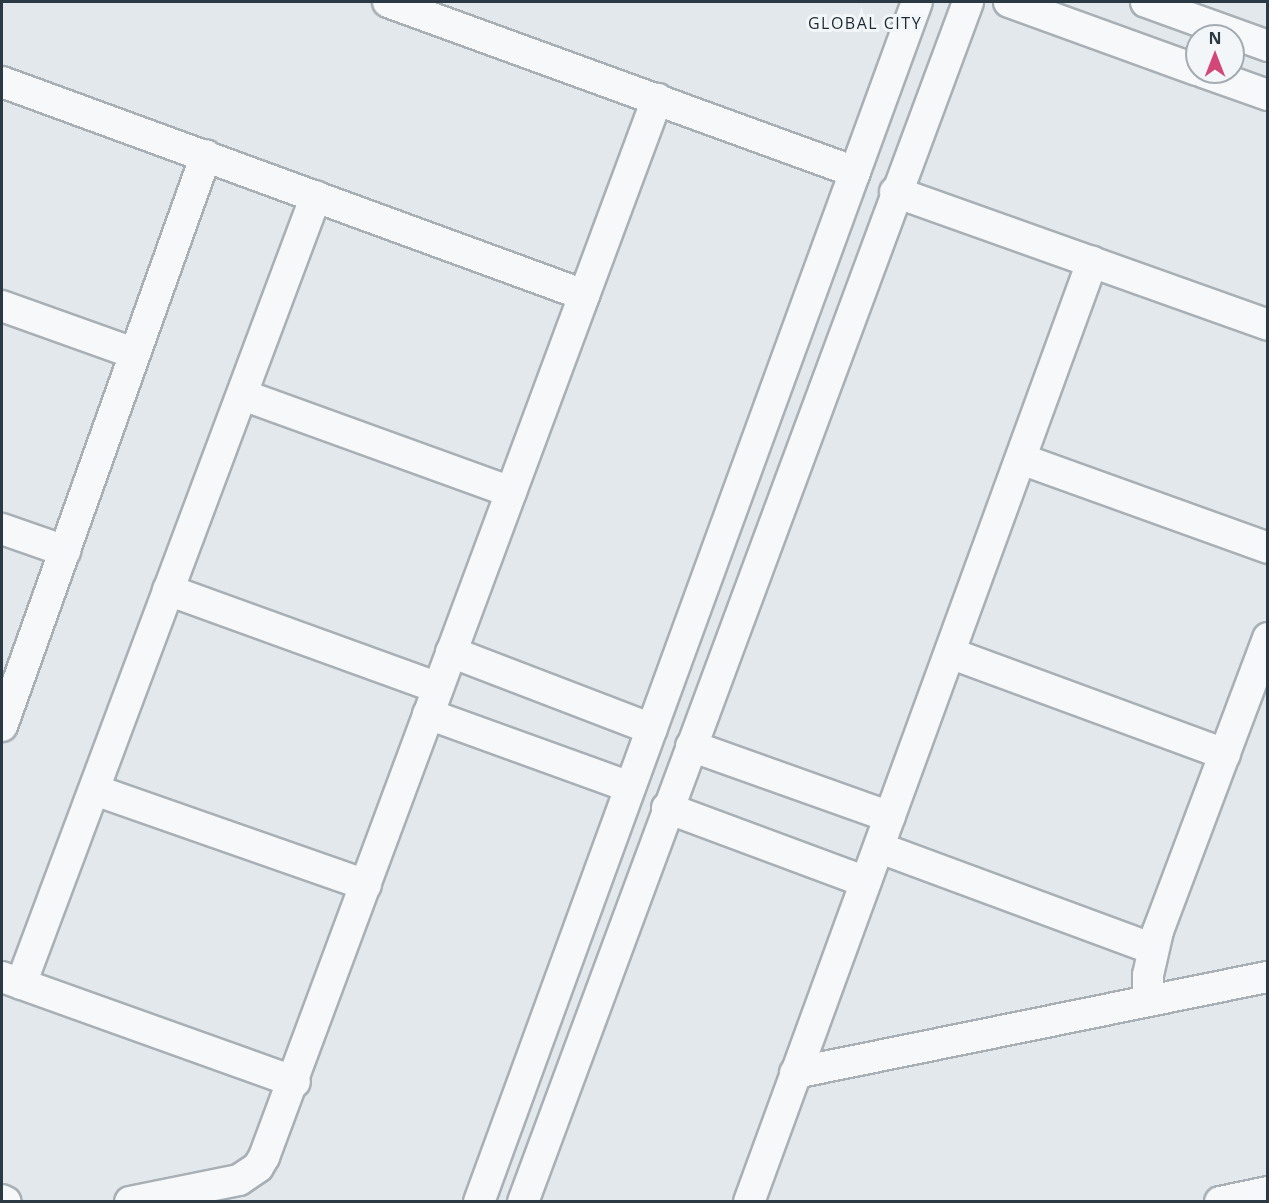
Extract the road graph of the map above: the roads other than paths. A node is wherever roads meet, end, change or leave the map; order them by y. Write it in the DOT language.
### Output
graph roads {
  1 [pos="388,2"];
  2 [pos="917,2"];
  3 [pos="968,2"];
  4 [pos="1009,2"];
  5 [pos="1146,2"];
  6 [pos="1268,46"];
  7 [pos="1185,66"];
  8 [pos="2,82"];
  9 [pos="1237,84"];
  10 [pos="1268,95"];
  11 [pos="657,99"];
  12 [pos="206,155"];
  13 [pos="855,172"];
  14 [pos="895,192"];
  15 [pos="316,196"];
  16 [pos="1092,262"];
  17 [pos="584,295"];
  18 [pos="2,306"];
  19 [pos="1268,326"];
  20 [pos="133,353"];
  21 [pos="243,395"];
  22 [pos="1021,459"];
  23 [pos="510,492"];
  24 [pos="2,529"];
  25 [pos="1268,548"];
  26 [pos="65,551"];
  27 [pos="168,590"];
  28 [pos="1268,638"];
  29 [pos="451,652"];
  30 [pos="950,653"];
  31 [pos="433,701"];
  32 [pos="2,726"];
  33 [pos="652,729"];
  34 [pos="691,746"];
  35 [pos="1224,754"];
  36 [pos="630,788"];
  37 [pos="95,790"];
  38 [pos="667,808"];
  39 [pos="890,817"];
  40 [pos="880,848"];
  41 [pos="866,882"];
  42 [pos="366,885"];
  43 [pos="1153,949"];
  44 [pos="1266,973"];
  45 [pos="11,980"];
  46 [pos="1148,1001"];
  47 [pos="795,1073"];
  48 [pos="295,1082"];
  49 [pos="1268,1192"];
  50 [pos="2,1200"];
  51 [pos="6,1202"];
  52 [pos="130,1202"];
  53 [pos="479,1202"];
  54 [pos="523,1202"];
  55 [pos="749,1202"];
  56 [pos="1220,1202"];
  1 -- 11 [label="street"];
  2 -- 13 [label="street"];
  3 -- 14 [label="street"];
  4 -- 7 [label="street"];
  5 -- 6 [label="street"];
  8 -- 12 [label="street"];
  9 -- 10 [label="street"];
  11 -- 13 [label="street"];
  11 -- 17 [label="street"];
  12 -- 15 [label="street"];
  12 -- 20 [label="street"];
  13 -- 33 [label="street"];
  14 -- 16 [label="street"];
  14 -- 34 [label="street"];
  15 -- 17 [label="street"];
  15 -- 21 [label="street"];
  16 -- 19 [label="street"];
  16 -- 22 [label="street"];
  17 -- 23 [label="street"];
  18 -- 20 [label="street"];
  20 -- 26 [label="street"];
  21 -- 23 [label="street"];
  21 -- 27 [label="street"];
  22 -- 25 [label="street"];
  22 -- 30 [label="street"];
  23 -- 29 [label="street"];
  24 -- 26 [label="street"];
  26 -- 32 [label="street"];
  27 -- 31 [label="street"];
  27 -- 37 [label="street"];
  28 -- 35 [label="street"];
  29 -- 31 [label="street"];
  29 -- 33 [label="street"];
  30 -- 35 [label="street"];
  30 -- 39 [label="street"];
  31 -- 36 [label="street"];
  31 -- 42 [label="street"];
  33 -- 36 [label="street"];
  34 -- 38 [label="street"];
  34 -- 39 [label="street"];
  35 -- 43 [label="street"];
  36 -- 53 [label="street"];
  37 -- 42 [label="street"];
  37 -- 45 [label="street"];
  38 -- 41 [label="street"];
  38 -- 54 [label="street"];
  39 -- 40 [label="street"];
  40 -- 41 [label="street"];
  40 -- 43 [label="street"];
  41 -- 47 [label="street"];
  42 -- 48 [label="street"];
  43 -- 46 [label="street"];
  44 -- 46 [label="street"];
  45 -- 48 [label="street"];
  46 -- 47 [label="street"];
  47 -- 55 [label="street"];
  48 -- 52 [label="street"];
  49 -- 56 [label="street"];
  50 -- 51 [label="street"];
}
